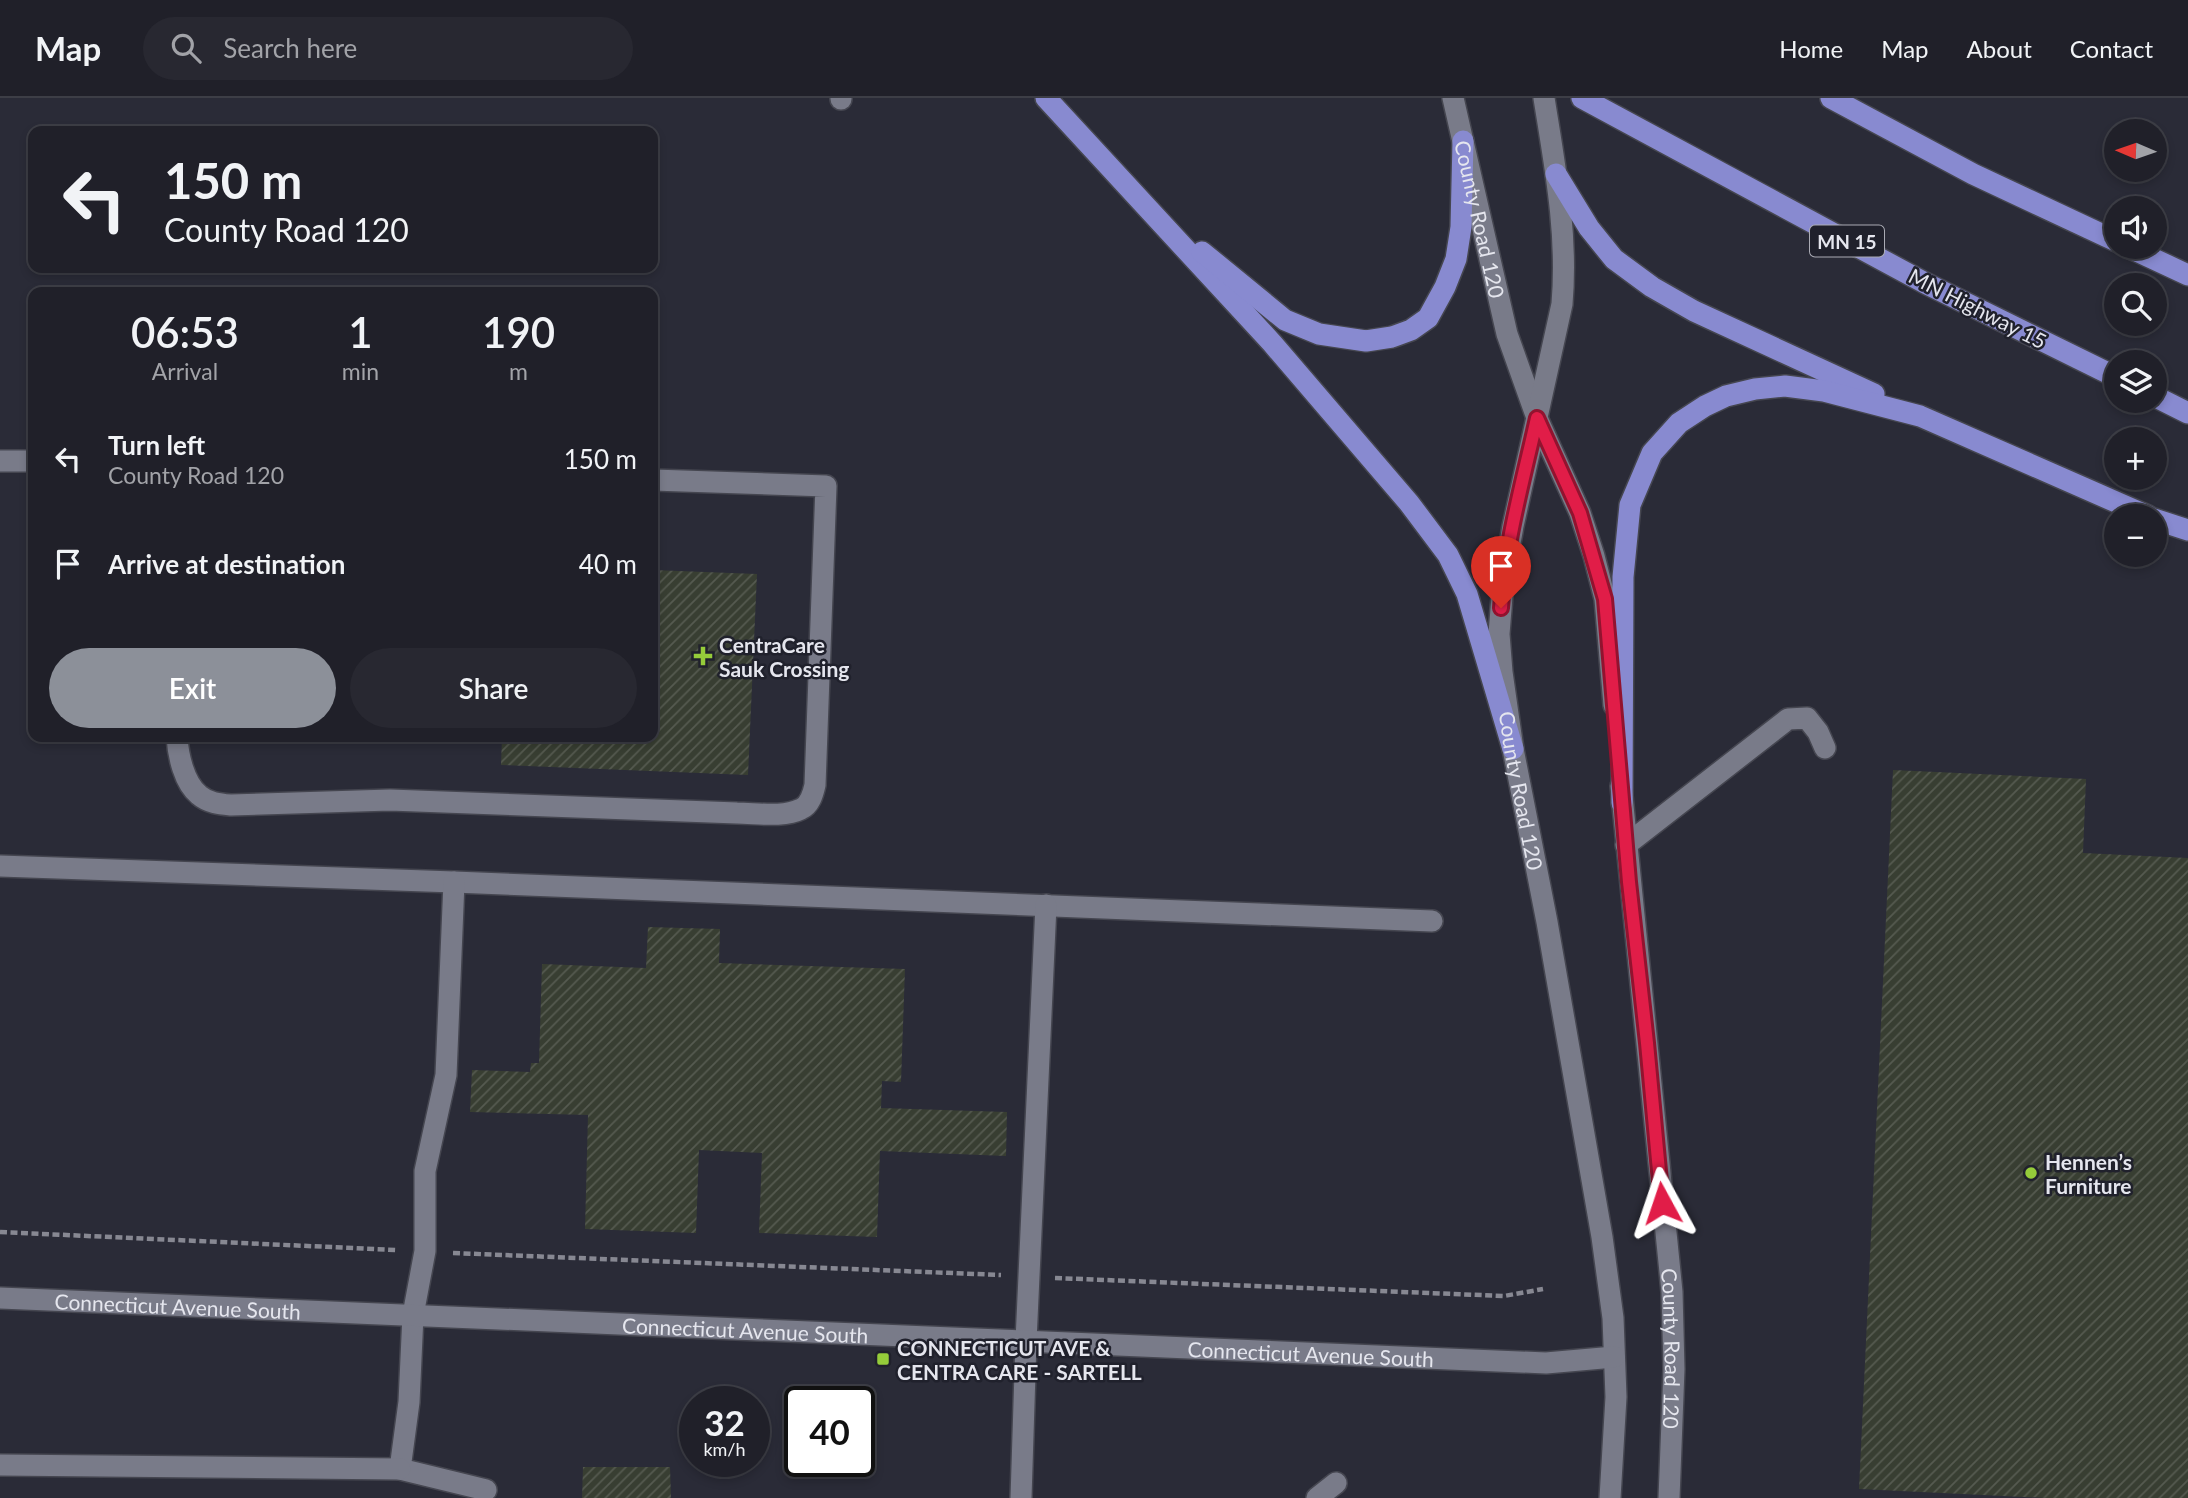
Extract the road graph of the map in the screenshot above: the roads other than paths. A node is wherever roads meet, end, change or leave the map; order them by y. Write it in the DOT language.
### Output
graph roads {
  1 [pos="1046,98"];
  2 [pos="1544,98"];
  3 [pos="1582,98"];
  4 [pos="1831,98"];
  5 [pos="1454,101"];
  6 [pos="1463,141"];
  7 [pos="1555,165"];
  8 [pos="1148,209"];
  9 [pos="2104,235"];
  10 [pos="2154,259"];
  11 [pos="2188,275"];
  12 [pos="2104,371"];
  13 [pos="2167,402"];
  14 [pos="2188,413"];
  15 [pos="1537,418"];
  16 [pos="1929,421"];
  17 [pos="0,461"];
  18 [pos="28,461"];
  19 [pos="658,480"];
  20 [pos="2120,504"];
  21 [pos="2167,523"];
  22 [pos="2188,530"];
  23 [pos="177,742"];
  24 [pos="1825,748"];
  25 [pos="1513,749"];
  26 [pos="1622,803"];
  27 [pos="1626,845"];
  28 [pos="0,866"];
  29 [pos="454,882"];
  30 [pos="1046,905"];
  31 [pos="1432,921"];
  32 [pos="0,1298"];
  33 [pos="413,1315"];
  34 [pos="1026,1341"];
  35 [pos="1614,1357"];
  36 [pos="0,1465"];
  37 [pos="400,1469"];
  38 [pos="1336,1483"];
  39 [pos="486,1490"];
  40 [pos="1021,1498"];
  41 [pos="1317,1498"];
  42 [pos="1610,1498"];
  43 [pos="1669,1498"];
  1 -- 8 [label="highway"];
  2 -- 7 [label="street, County Road 120"];
  3 -- 12 [label="highway, MN Highway 15 / MN 15"];
  4 -- 9 [label="highway"];
  5 -- 6 [label="street, County Road 120"];
  6 -- 8 [label="highway"];
  6 -- 15 [label="street, County Road 120"];
  7 -- 15 [label="street, County Road 120"];
  7 -- 16 [label="highway"];
  8 -- 25 [label="highway"];
  10 -- 11 [label="highway"];
  13 -- 14 [label="highway"];
  15 -- 25 [label="street, County Road 120"];
  15 -- 26 [label="street, County Road 120"];
  16 -- 20 [label="highway"];
  16 -- 26 [label="highway"];
  17 -- 18 [label="street"];
  19 -- 23 [label="street"];
  21 -- 22 [label="highway"];
  24 -- 27 [label="street"];
  25 -- 35 [label="street, County Road 120"];
  26 -- 27 [label="street, County Road 120"];
  27 -- 43 [label="street, County Road 120"];
  28 -- 29 [label="street"];
  29 -- 30 [label="street"];
  29 -- 33 [label="street"];
  30 -- 31 [label="street"];
  30 -- 34 [label="street"];
  32 -- 33 [label="street, Connecticut Avenue South"];
  33 -- 34 [label="street, Connecticut Avenue South"];
  33 -- 37 [label="street"];
  34 -- 35 [label="street, Connecticut Avenue South"];
  34 -- 40 [label="street"];
  35 -- 42 [label="street, County Road 120"];
  36 -- 37 [label="street"];
  37 -- 39 [label="street"];
  38 -- 41 [label="street"];
}
